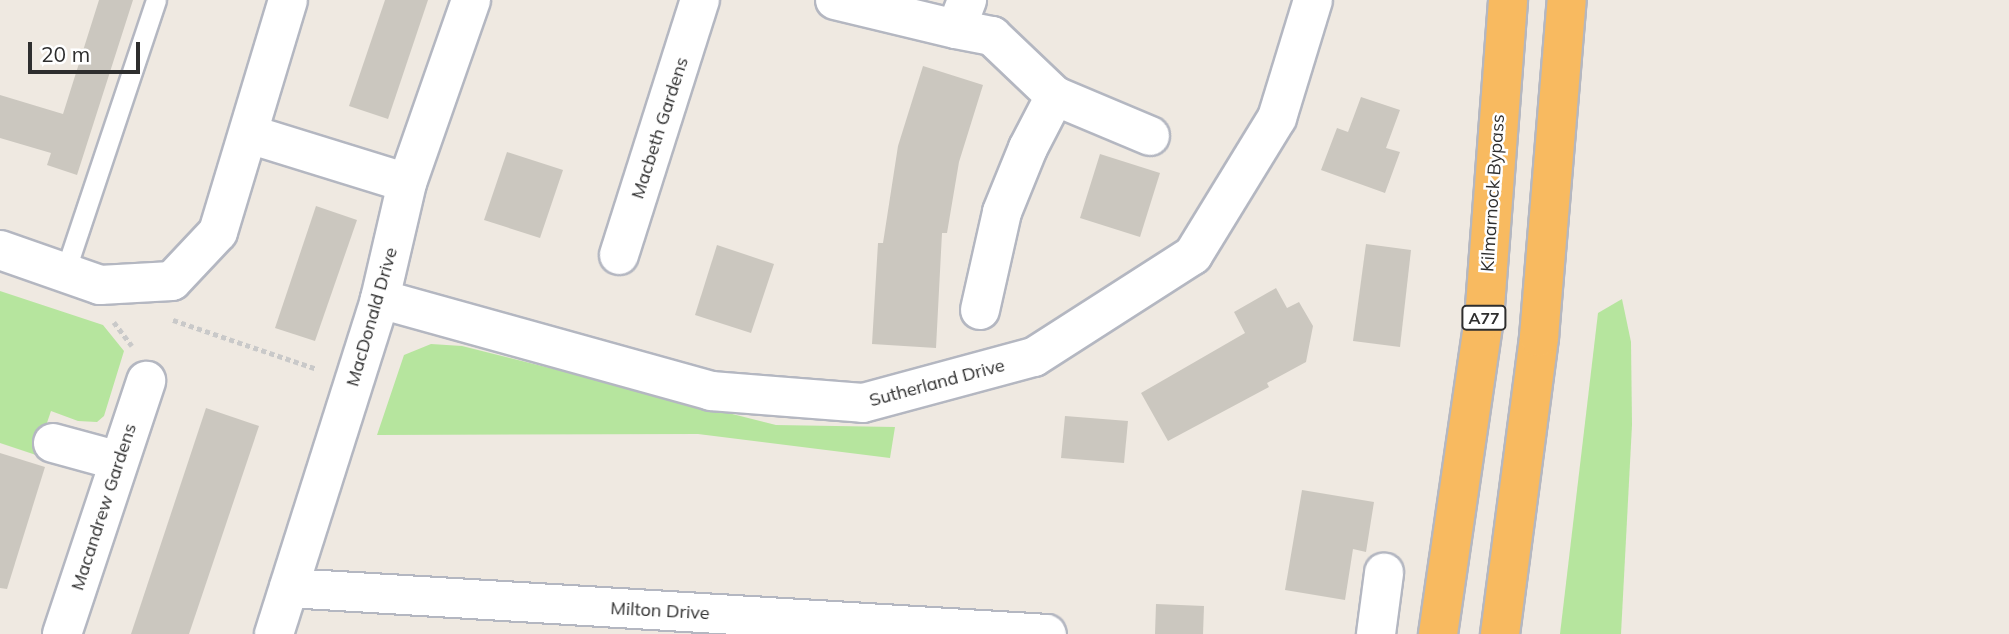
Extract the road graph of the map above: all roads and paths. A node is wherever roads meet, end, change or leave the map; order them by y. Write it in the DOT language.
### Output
graph roads {
  1 [pos="156,0"];
  2 [pos="288,0"];
  3 [pos="471,0"];
  4 [pos="700,0"];
  5 [pos="835,0"];
  6 [pos="1313,0"];
  7 [pos="1507,0"];
  8 [pos="1567,0"];
  9 [pos="961,15"];
  10 [pos="1055,96"];
  11 [pos="249,134"];
  12 [pos="1150,136"];
  13 [pos="407,183"];
  14 [pos="0,250"];
  15 [pos="619,255"];
  16 [pos="65,272"];
  17 [pos="380,299"];
  18 [pos="980,310"];
  19 [pos="146,381"];
  20 [pos="53,443"];
  21 [pos="119,461"];
  22 [pos="1384,573"];
  23 [pos="289,588"];
  24 [pos="722,624"];
  25 [pos="62,634"];
  26 [pos="274,634"];
  27 [pos="1036,634"];
  28 [pos="1376,634"];
  29 [pos="1437,634"];
  30 [pos="1500,634"];
  1 -- 16 [label="lane"];
  2 -- 11 [label="street"];
  3 -- 13 [label="street, MacDonald Drive"];
  4 -- 15 [label="street, Macbeth Gardens"];
  5 -- 9 [label="street"];
  6 -- 17 [label="street, Sutherland Drive"];
  7 -- 29 [label="highway, Kilmarnock Bypass / A77"];
  8 -- 30 [label="highway"];
  9 -- 10 [label="street"];
  10 -- 12 [label="street"];
  10 -- 18 [label="street"];
  11 -- 13 [label="street"];
  11 -- 16 [label="street"];
  13 -- 17 [label="street, MacDonald Drive"];
  14 -- 16 [label="street"];
  17 -- 23 [label="street, MacDonald Drive"];
  19 -- 21 [label="street, Macandrew Gardens"];
  20 -- 21 [label="street"];
  21 -- 25 [label="street, Macandrew Gardens"];
  22 -- 28 [label="street"];
  23 -- 24 [label="street, Milton Drive"];
  23 -- 26 [label="street, MacDonald Drive"];
  24 -- 27 [label="street, Milton Drive"];
}
